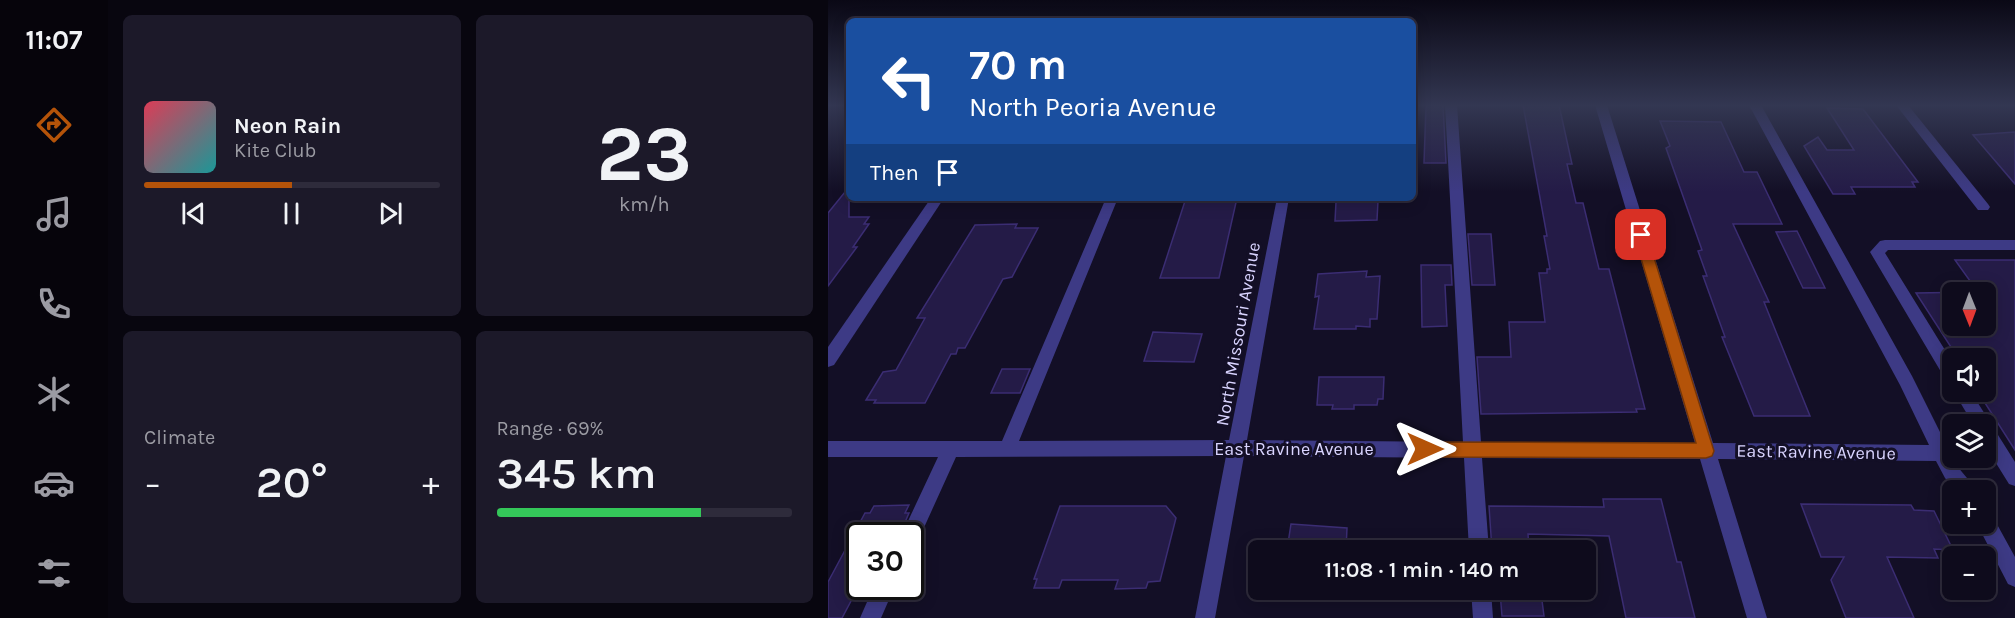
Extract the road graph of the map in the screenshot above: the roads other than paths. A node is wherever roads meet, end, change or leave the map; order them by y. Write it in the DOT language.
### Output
graph roads {
  1 [pos="1453,134"];
  2 [pos="1611,134"];
  3 [pos="1771,134"];
  4 [pos="1925,134"];
  5 [pos="936,201"];
  6 [pos="1111,201"];
  7 [pos="1282,201"];
  8 [pos="1983,207"];
  9 [pos="2015,246"];
  10 [pos="1942,359"];
  11 [pos="828,360"];
  12 [pos="1996,447"];
  13 [pos="1237,448"];
  14 [pos="828,449"];
  15 [pos="951,449"];
  16 [pos="1006,449"];
  17 [pos="1473,450"];
  18 [pos="1706,451"];
  19 [pos="1941,453"];
  20 [pos="2015,478"];
  21 [pos="1958,480"];
  22 [pos="917,522"];
  23 [pos="1991,534"];
  24 [pos="1478,540"];
  25 [pos="2015,577"];
  26 [pos="878,600"];
  27 [pos="1482,600"];
  28 [pos="870,618"];
  29 [pos="1205,618"];
  30 [pos="1483,618"];
  31 [pos="1757,618"];
  1 -- 17 [label="street"];
  2 -- 18 [label="street"];
  3 -- 19 [label="street"];
  4 -- 8 [label="street"];
  5 -- 11 [label="street"];
  6 -- 16 [label="street"];
  7 -- 13 [label="street, North Missouri Avenue"];
  9 -- 10 [label="street"];
  12 -- 20 [label="street"];
  13 -- 16 [label="street, East Ravine Avenue"];
  13 -- 17 [label="street, East Ravine Avenue"];
  13 -- 29 [label="street, North Missouri Avenue"];
  14 -- 15 [label="street, East Ravine Avenue"];
  15 -- 16 [label="street, East Ravine Avenue"];
  15 -- 22 [label="street"];
  17 -- 18 [label="street, East Ravine Avenue"];
  17 -- 24 [label="street"];
  18 -- 19 [label="street, East Ravine Avenue"];
  18 -- 31 [label="street"];
  19 -- 21 [label="street"];
  23 -- 25 [label="street"];
  26 -- 28 [label="street"];
  27 -- 30 [label="street"];
}
